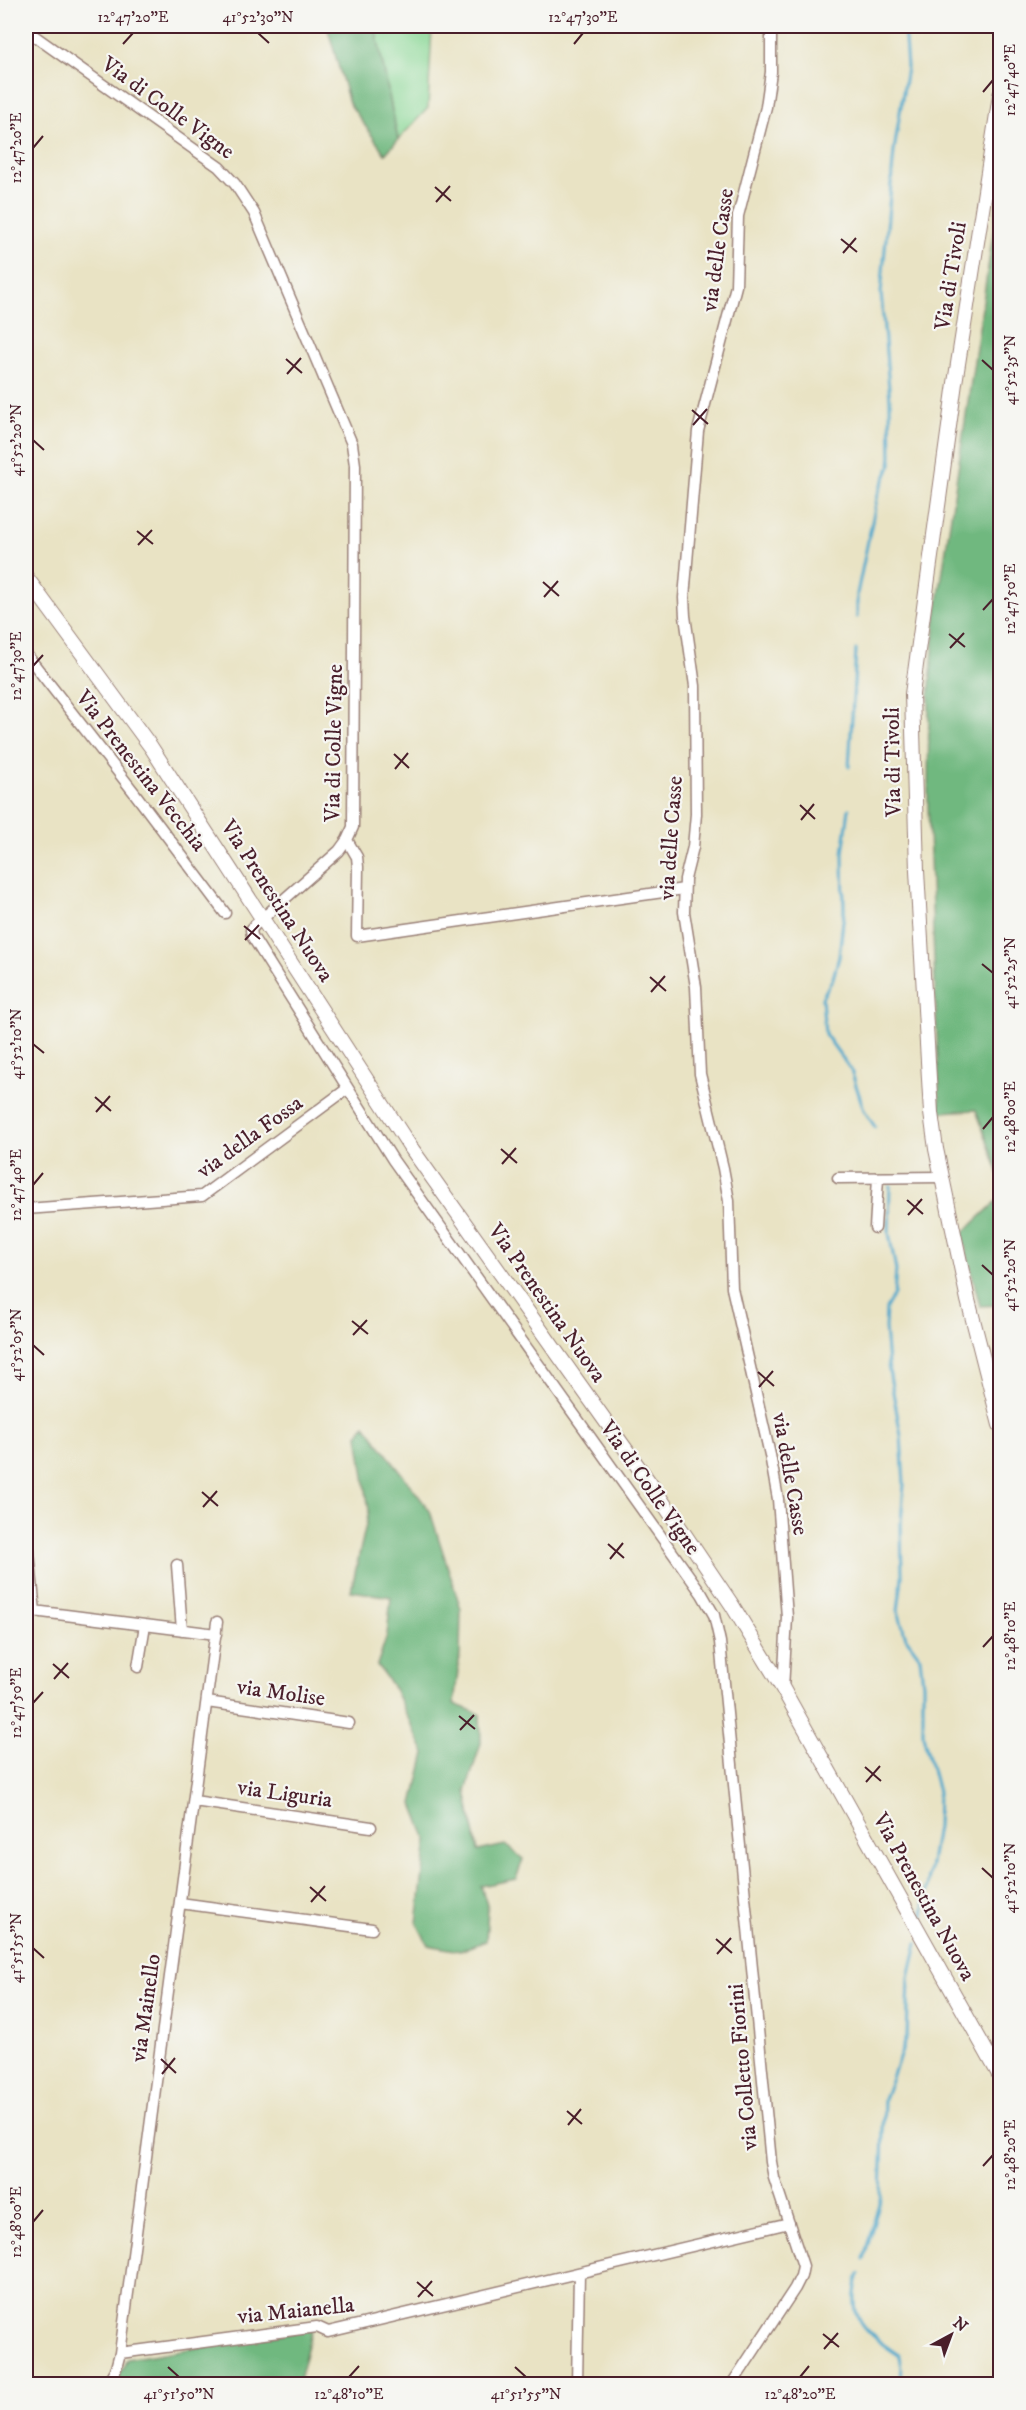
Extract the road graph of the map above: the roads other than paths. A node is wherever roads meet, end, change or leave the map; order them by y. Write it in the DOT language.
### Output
graph roads {
  1 [pos="771,26"];
  2 [pos="26,30"];
  3 [pos="1000,95"];
  4 [pos="26,577"];
  5 [pos="26,654"];
  6 [pos="347,840"];
  7 [pos="684,889"];
  8 [pos="225,913"];
  9 [pos="263,918"];
  10 [pos="347,1089"];
  11 [pos="942,1177"];
  12 [pos="838,1178"];
  13 [pos="878,1178"];
  14 [pos="26,1209"];
  15 [pos="875,1228"];
  16 [pos="1000,1425"];
  17 [pos="26,1522"];
  18 [pos="177,1565"];
  19 [pos="30,1611"];
  20 [pos="217,1622"];
  21 [pos="145,1625"];
  22 [pos="182,1630"];
  23 [pos="216,1634"];
  24 [pos="138,1667"];
  25 [pos="783,1689"];
  26 [pos="207,1702"];
  27 [pos="349,1723"];
  28 [pos="732,1761"];
  29 [pos="194,1800"];
  30 [pos="371,1827"];
  31 [pos="180,1903"];
  32 [pos="372,1929"];
  33 [pos="1000,2076"];
  34 [pos="789,2223"];
  35 [pos="579,2273"];
  36 [pos="120,2353"];
  37 [pos="107,2385"];
  38 [pos="576,2385"];
  39 [pos="732,2385"];
  1 -- 7 [label="street, via delle Casse"];
  2 -- 6 [label="street, Via di Colle Vigne"];
  3 -- 11 [label="main road, Via di Tivoli"];
  4 -- 9 [label="main road, Via Prenestina Nuova"];
  5 -- 8 [label="street, Via Prenestina Vecchia"];
  6 -- 7 [label="street"];
  6 -- 9 [label="street, Via di Colle Vigne"];
  7 -- 25 [label="street, via delle Casse"];
  9 -- 10 [label="street, Via di Colle Vigne"];
  9 -- 25 [label="main road, Via Prenestina Nuova"];
  10 -- 14 [label="street, via della Fossa"];
  10 -- 28 [label="street, Via di Colle Vigne"];
  11 -- 13 [label="street"];
  11 -- 16 [label="main road, Via di Tivoli"];
  12 -- 13 [label="street"];
  13 -- 15 [label="street"];
  17 -- 19 [label="street"];
  18 -- 22 [label="street"];
  19 -- 21 [label="street"];
  20 -- 23 [label="street, via Mainello"];
  21 -- 22 [label="street"];
  21 -- 24 [label="street"];
  22 -- 23 [label="street"];
  23 -- 26 [label="street, via Mainello"];
  25 -- 33 [label="main road, Via Prenestina Nuova"];
  26 -- 27 [label="street, via Molise"];
  26 -- 29 [label="street, via Mainello"];
  28 -- 34 [label="street, via Colletto Fiorini"];
  29 -- 30 [label="street, via Liguria"];
  29 -- 31 [label="street, via Mainello"];
  31 -- 32 [label="street"];
  31 -- 36 [label="street, via Mainello"];
  34 -- 35 [label="street, via Maianella"];
  34 -- 39 [label="street, via Colletto Fiorini"];
  35 -- 36 [label="street, via Maianella"];
  35 -- 38 [label="street"];
  36 -- 37 [label="street, via Mainello"];
}
